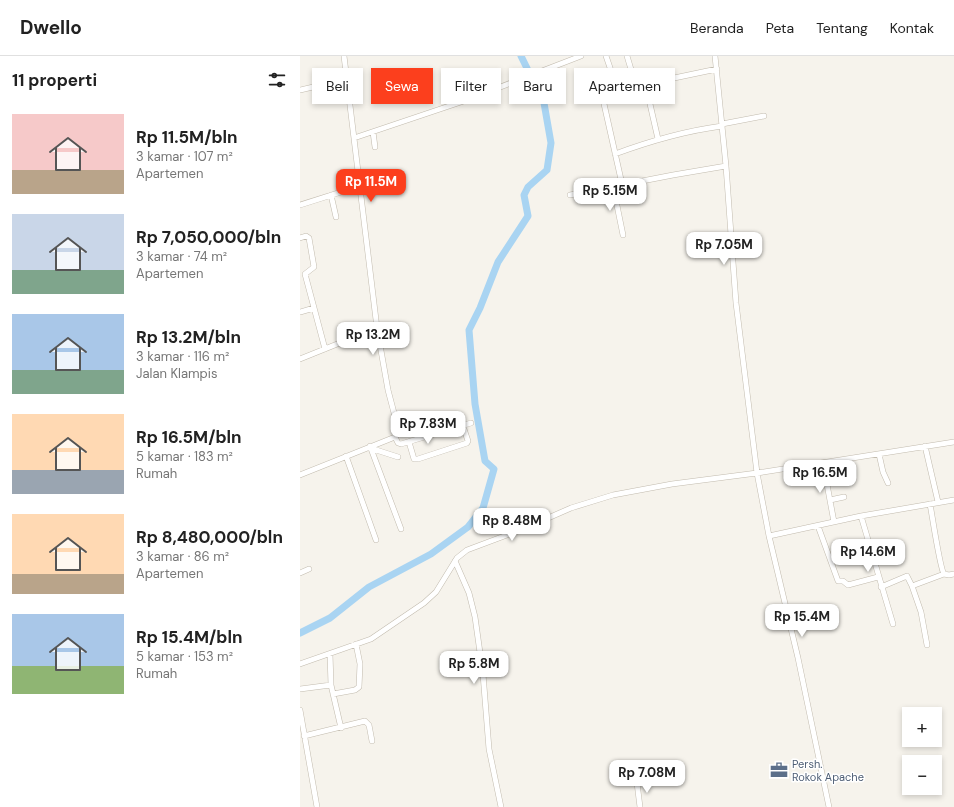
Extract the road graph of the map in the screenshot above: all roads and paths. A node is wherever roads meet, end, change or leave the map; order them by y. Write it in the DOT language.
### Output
graph roads {
  1 [pos="344,56"];
  2 [pos="581,56"];
  3 [pos="606,56"];
  4 [pos="627,56"];
  5 [pos="715,56"];
  6 [pos="346,68"];
  7 [pos="610,68"];
  8 [pos="631,68"];
  9 [pos="717,69"];
  10 [pos="675,78"];
  11 [pos="312,87"];
  12 [pos="300,90"];
  13 [pos="350,104"];
  14 [pos="604,104"];
  15 [pos="650,104"];
  16 [pos="764,116"];
  17 [pos="722,125"];
  18 [pos="373,132"];
  19 [pos="354,138"];
  20 [pos="658,139"];
  21 [pos="375,147"];
  22 [pos="615,154"];
  23 [pos="726,166"];
  24 [pos="622,184"];
  25 [pos="360,186"];
  26 [pos="613,186"];
  27 [pos="331,195"];
  28 [pos="570,195"];
  29 [pos="300,205"];
  30 [pos="336,217"];
  31 [pos="623,235"];
  32 [pos="300,238"];
  33 [pos="303,275"];
  34 [pos="314,308"];
  35 [pos="300,312"];
  36 [pos="377,328"];
  37 [pos="325,349"];
  38 [pos="300,359"];
  39 [pos="470,423"];
  40 [pos="463,426"];
  41 [pos="395,437"];
  42 [pos="408,442"];
  43 [pos="954,442"];
  44 [pos="925,446"];
  45 [pos="370,447"];
  46 [pos="879,454"];
  47 [pos="346,456"];
  48 [pos="398,456"];
  49 [pos="823,463"];
  50 [pos="756,473"];
  51 [pos="300,475"];
  52 [pos="888,483"];
  53 [pos="844,497"];
  54 [pos="830,500"];
  55 [pos="954,500"];
  56 [pos="938,502"];
  57 [pos="930,504"];
  58 [pos="861,516"];
  59 [pos="834,522"];
  60 [pos="818,526"];
  61 [pos="401,529"];
  62 [pos="769,536"];
  63 [pos="376,540"];
  64 [pos="455,561"];
  65 [pos="309,569"];
  66 [pos="300,573"];
  67 [pos="944,574"];
  68 [pos="954,574"];
  69 [pos="878,577"];
  70 [pos="912,586"];
  71 [pos="881,587"];
  72 [pos="893,624"];
  73 [pos="356,644"];
  74 [pos="928,645"];
  75 [pos="330,654"];
  76 [pos="300,664"];
  77 [pos="331,685"];
  78 [pos="300,689"];
  79 [pos="333,694"];
  80 [pos="300,710"];
  81 [pos="341,728"];
  82 [pos="304,736"];
  83 [pos="372,741"];
  84 [pos="637,783"];
  85 [pos="317,807"];
  86 [pos="501,807"];
  87 [pos="640,807"];
  88 [pos="829,807"];
  1 -- 6 [label="street"];
  2 -- 18 [label="street"];
  3 -- 7 [label="street"];
  4 -- 8 [label="street"];
  5 -- 9 [label="street"];
  9 -- 10 [label="street"];
  9 -- 17 [label="street"];
  11 -- 12 [label="street"];
  13 -- 19 [label="street"];
  14 -- 22 [label="street"];
  15 -- 20 [label="street"];
  16 -- 17 [label="street"];
  17 -- 20 [label="street"];
  17 -- 23 [label="street"];
  18 -- 19 [label="street"];
  18 -- 21 [label="street"];
  19 -- 25 [label="street"];
  20 -- 22 [label="street"];
  22 -- 24 [label="street"];
  23 -- 24 [label="street"];
  23 -- 50 [label="street"];
  24 -- 26 [label="street"];
  25 -- 27 [label="street"];
  25 -- 36 [label="street"];
  26 -- 28 [label="street"];
  26 -- 31 [label="street"];
  27 -- 29 [label="street"];
  27 -- 30 [label="street"];
  32 -- 33 [label="street"];
  33 -- 34 [label="street"];
  34 -- 35 [label="street"];
  34 -- 37 [label="street"];
  36 -- 37 [label="street"];
  36 -- 41 [label="street"];
  37 -- 38 [label="street"];
  39 -- 40 [label="street"];
  40 -- 42 [label="street"];
  40 -- 42 [label="street"];
  41 -- 42 [label="street"];
  41 -- 45 [label="street"];
  43 -- 44 [label="street"];
  44 -- 46 [label="street"];
  44 -- 56 [label="street"];
  45 -- 47 [label="street"];
  45 -- 48 [label="street"];
  45 -- 61 [label="street"];
  46 -- 49 [label="street"];
  46 -- 52 [label="street"];
  47 -- 51 [label="street"];
  47 -- 63 [label="street"];
  49 -- 50 [label="street"];
  49 -- 54 [label="street"];
  50 -- 62 [label="street"];
  50 -- 64 [label="street"];
  53 -- 54 [label="street"];
  54 -- 59 [label="street"];
  55 -- 56 [label="street"];
  56 -- 57 [label="street"];
  57 -- 58 [label="street"];
  57 -- 67 [label="street"];
  58 -- 59 [label="street"];
  58 -- 69 [label="street"];
  59 -- 60 [label="street"];
  60 -- 62 [label="street"];
  60 -- 69 [label="street"];
  62 -- 88 [label="street"];
  64 -- 73 [label="street"];
  64 -- 86 [label="street"];
  65 -- 66 [label="street"];
  67 -- 68 [label="street"];
  67 -- 70 [label="street"];
  69 -- 71 [label="street"];
  70 -- 71 [label="street"];
  70 -- 74 [label="street"];
  71 -- 72 [label="street"];
  73 -- 75 [label="street"];
  73 -- 79 [label="street"];
  75 -- 76 [label="street"];
  75 -- 77 [label="street"];
  77 -- 78 [label="street"];
  77 -- 79 [label="street"];
  79 -- 81 [label="street"];
  80 -- 82 [label="street"];
  81 -- 82 [label="street"];
  81 -- 83 [label="street"];
  82 -- 85 [label="street"];
  84 -- 87 [label="street"];
}
